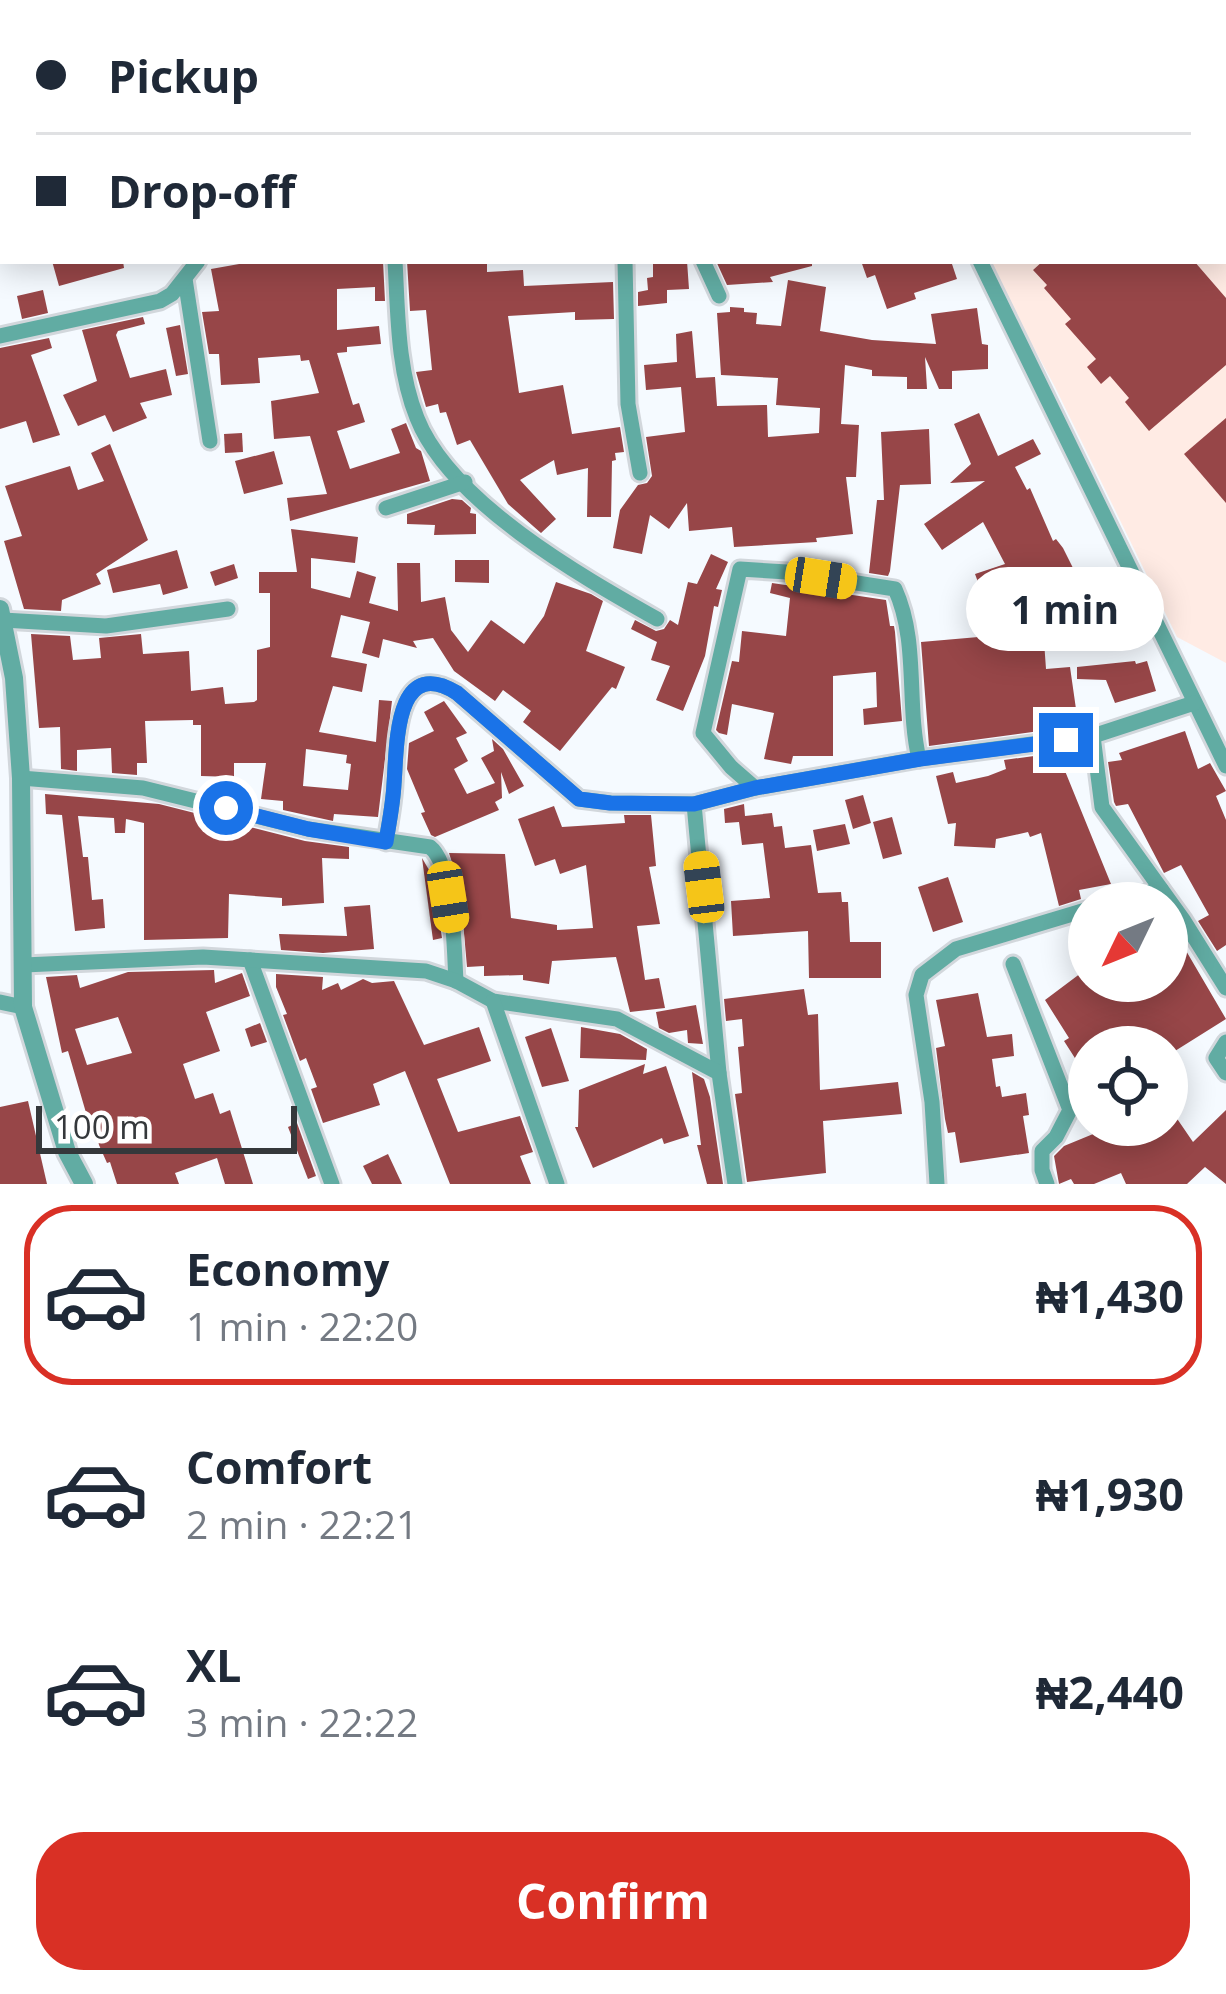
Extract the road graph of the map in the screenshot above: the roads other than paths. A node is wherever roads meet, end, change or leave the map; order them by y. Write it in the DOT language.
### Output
graph roads {
  1 [pos="196,264"];
  2 [pos="395,264"];
  3 [pos="625,264"];
  4 [pos="705,264"];
  5 [pos="981,264"];
  6 [pos="185,279"];
  7 [pos="718,296"];
  8 [pos="0,336"];
  9 [pos="210,441"];
  10 [pos="640,473"];
  11 [pos="465,482"];
  12 [pos="386,508"];
  13 [pos="229,609"];
  14 [pos="1,614"];
  15 [pos="657,619"];
  16 [pos="1195,703"];
  17 [pos="1093,736"];
  18 [pos="920,759"];
  19 [pos="1226,766"];
  20 [pos="21,778"];
  21 [pos="755,788"];
  22 [pos="694,804"];
  23 [pos="386,842"];
  24 [pos="1156,882"];
  25 [pos="1068,915"];
  26 [pos="1188,930"];
  27 [pos="250,960"];
  28 [pos="1013,964"];
  29 [pos="24,965"];
  30 [pos="456,981"];
  31 [pos="1226,988"];
  32 [pos="493,1001"];
  33 [pos="0,1002"];
  34 [pos="22,1007"];
  35 [pos="1226,1042"];
  36 [pos="719,1073"];
  37 [pos="1226,1073"];
  38 [pos="85,1184"];
  39 [pos="332,1184"];
  40 [pos="557,1184"];
  41 [pos="735,1184"];
  42 [pos="938,1184"];
  43 [pos="1047,1184"];
  1 -- 6 [label="street"];
  2 -- 11 [label="street"];
  3 -- 10 [label="street"];
  4 -- 7 [label="street"];
  5 -- 16 [label="street"];
  6 -- 8 [label="street"];
  6 -- 9 [label="street"];
  11 -- 12 [label="street"];
  11 -- 15 [label="street"];
  13 -- 14 [label="street"];
  14 -- 20 [label="street"];
  16 -- 17 [label="street"];
  16 -- 19 [label="street"];
  17 -- 18 [label="street"];
  17 -- 24 [label="street"];
  18 -- 21 [label="street"];
  18 -- 21 [label="street"];
  20 -- 23 [label="street"];
  20 -- 29 [label="street"];
  21 -- 22 [label="street"];
  22 -- 23 [label="street"];
  22 -- 36 [label="street"];
  23 -- 30 [label="street"];
  25 -- 42 [label="street"];
  26 -- 31 [label="street"];
  27 -- 29 [label="street"];
  27 -- 30 [label="street"];
  27 -- 39 [label="street"];
  28 -- 43 [label="street"];
  29 -- 34 [label="street"];
  30 -- 32 [label="street"];
  32 -- 36 [label="street"];
  32 -- 40 [label="street"];
  33 -- 34 [label="street"];
  34 -- 38 [label="street"];
  35 -- 37 [label="street"];
  36 -- 41 [label="street"];
}
